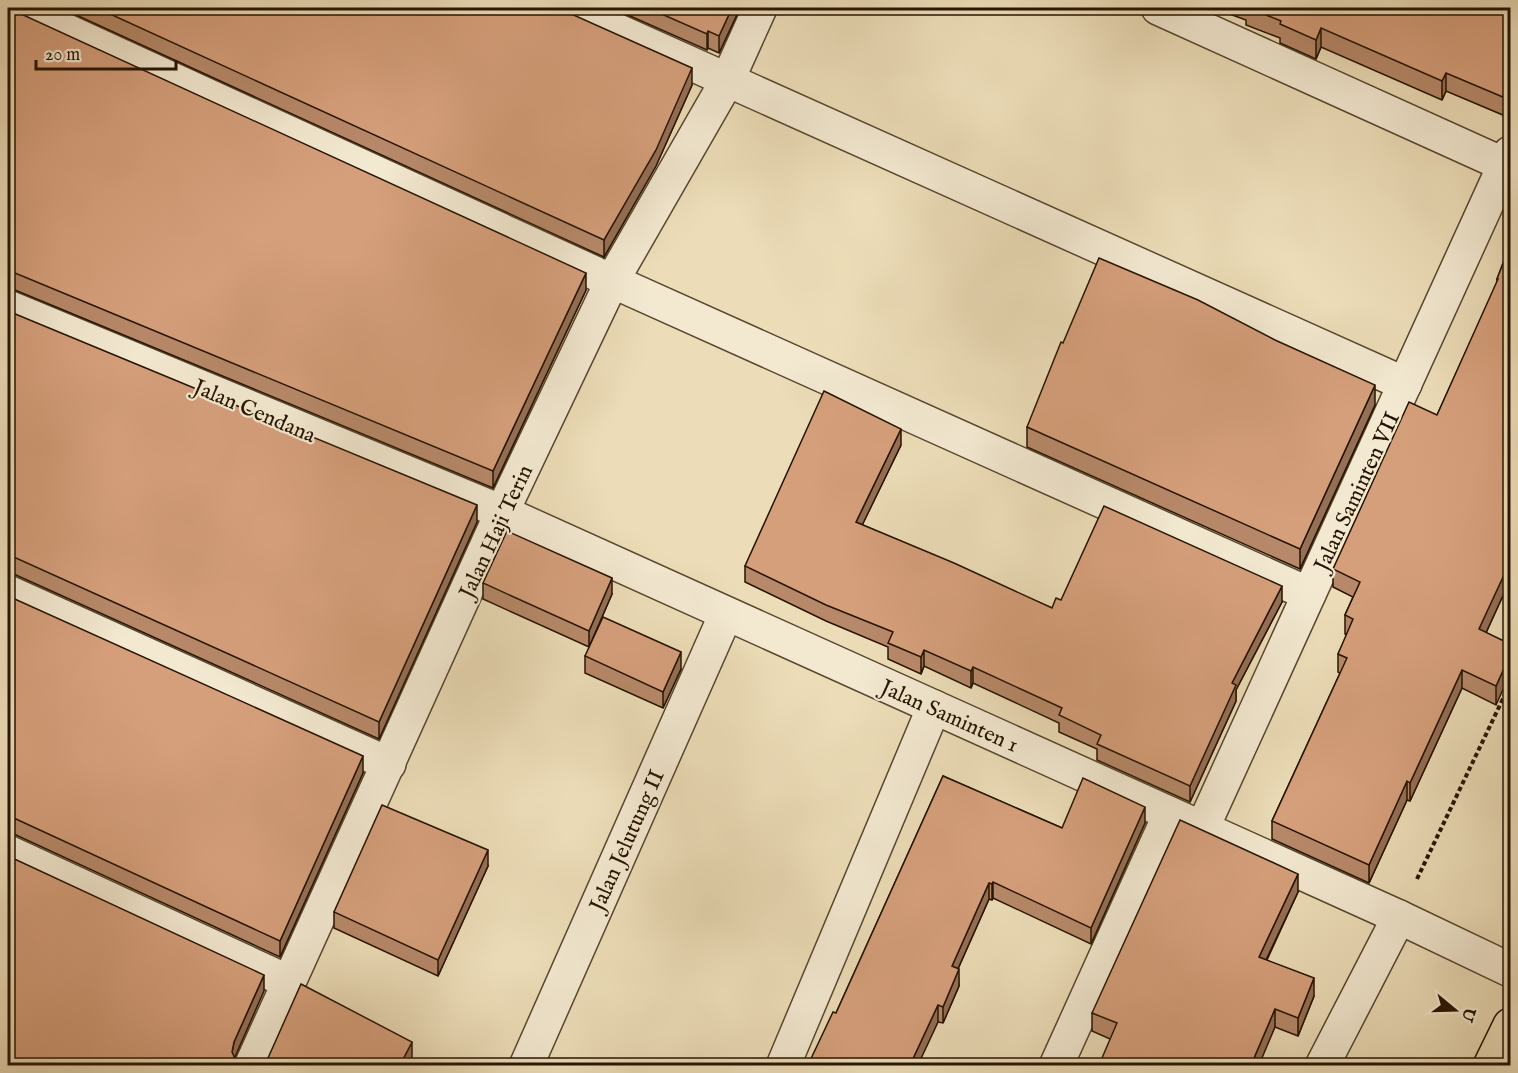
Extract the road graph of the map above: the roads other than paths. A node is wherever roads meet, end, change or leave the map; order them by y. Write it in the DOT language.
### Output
graph roads {
  1 [pos="17,8"];
  2 [pos="567,8"];
  3 [pos="760,8"];
  4 [pos="1158,8"];
  5 [pos="728,79"];
  6 [pos="1508,159"];
  7 [pos="612,280"];
  8 [pos="8,307"];
  9 [pos="1405,384"];
  10 [pos="502,512"];
  11 [pos="8,591"];
  12 [pos="1309,594"];
  13 [pos="726,614"];
  14 [pos="934,708"];
  15 [pos="389,764"];
  16 [pos="1170,814"];
  17 [pos="1202,829"];
  18 [pos="8,852"];
  19 [pos="1399,917"];
  20 [pos="1510,970"];
  21 [pos="289,982"];
  22 [pos="1510,1025"];
  23 [pos="251,1065"];
  24 [pos="526,1065"];
  25 [pos="783,1065"];
  26 [pos="1056,1065"];
  27 [pos="1322,1065"];
  28 [pos="1490,1065"];
  1 -- 7 [label="street"];
  2 -- 5 [label="street"];
  3 -- 5 [label="street, Jalan Haji Terin"];
  4 -- 6 [label="street"];
  5 -- 7 [label="street, Jalan Haji Terin"];
  5 -- 9 [label="street"];
  6 -- 9 [label="street, Jalan Saminten VII"];
  7 -- 10 [label="street, Jalan Haji Terin"];
  7 -- 12 [label="street"];
  8 -- 10 [label="street, Jalan Cendana"];
  9 -- 12 [label="street, Jalan Saminten VII"];
  10 -- 13 [label="street, Jalan Saminten 1"];
  10 -- 15 [label="street, Jalan Haji Terin"];
  11 -- 15 [label="street"];
  12 -- 17 [label="street, Jalan Saminten VII"];
  13 -- 14 [label="street, Jalan Saminten 1"];
  13 -- 24 [label="street, Jalan Jelutung II"];
  14 -- 16 [label="street, Jalan Saminten 1"];
  14 -- 25 [label="street"];
  15 -- 21 [label="street, Jalan Haji Terin"];
  16 -- 17 [label="street, Jalan Saminten 1"];
  16 -- 26 [label="street"];
  17 -- 19 [label="street, Jalan Saminten 1"];
  18 -- 21 [label="street"];
  19 -- 20 [label="street, Jalan Saminten 1"];
  19 -- 27 [label="street"];
  21 -- 23 [label="street, Jalan Haji Terin"];
  22 -- 28 [label="highway"];
}
